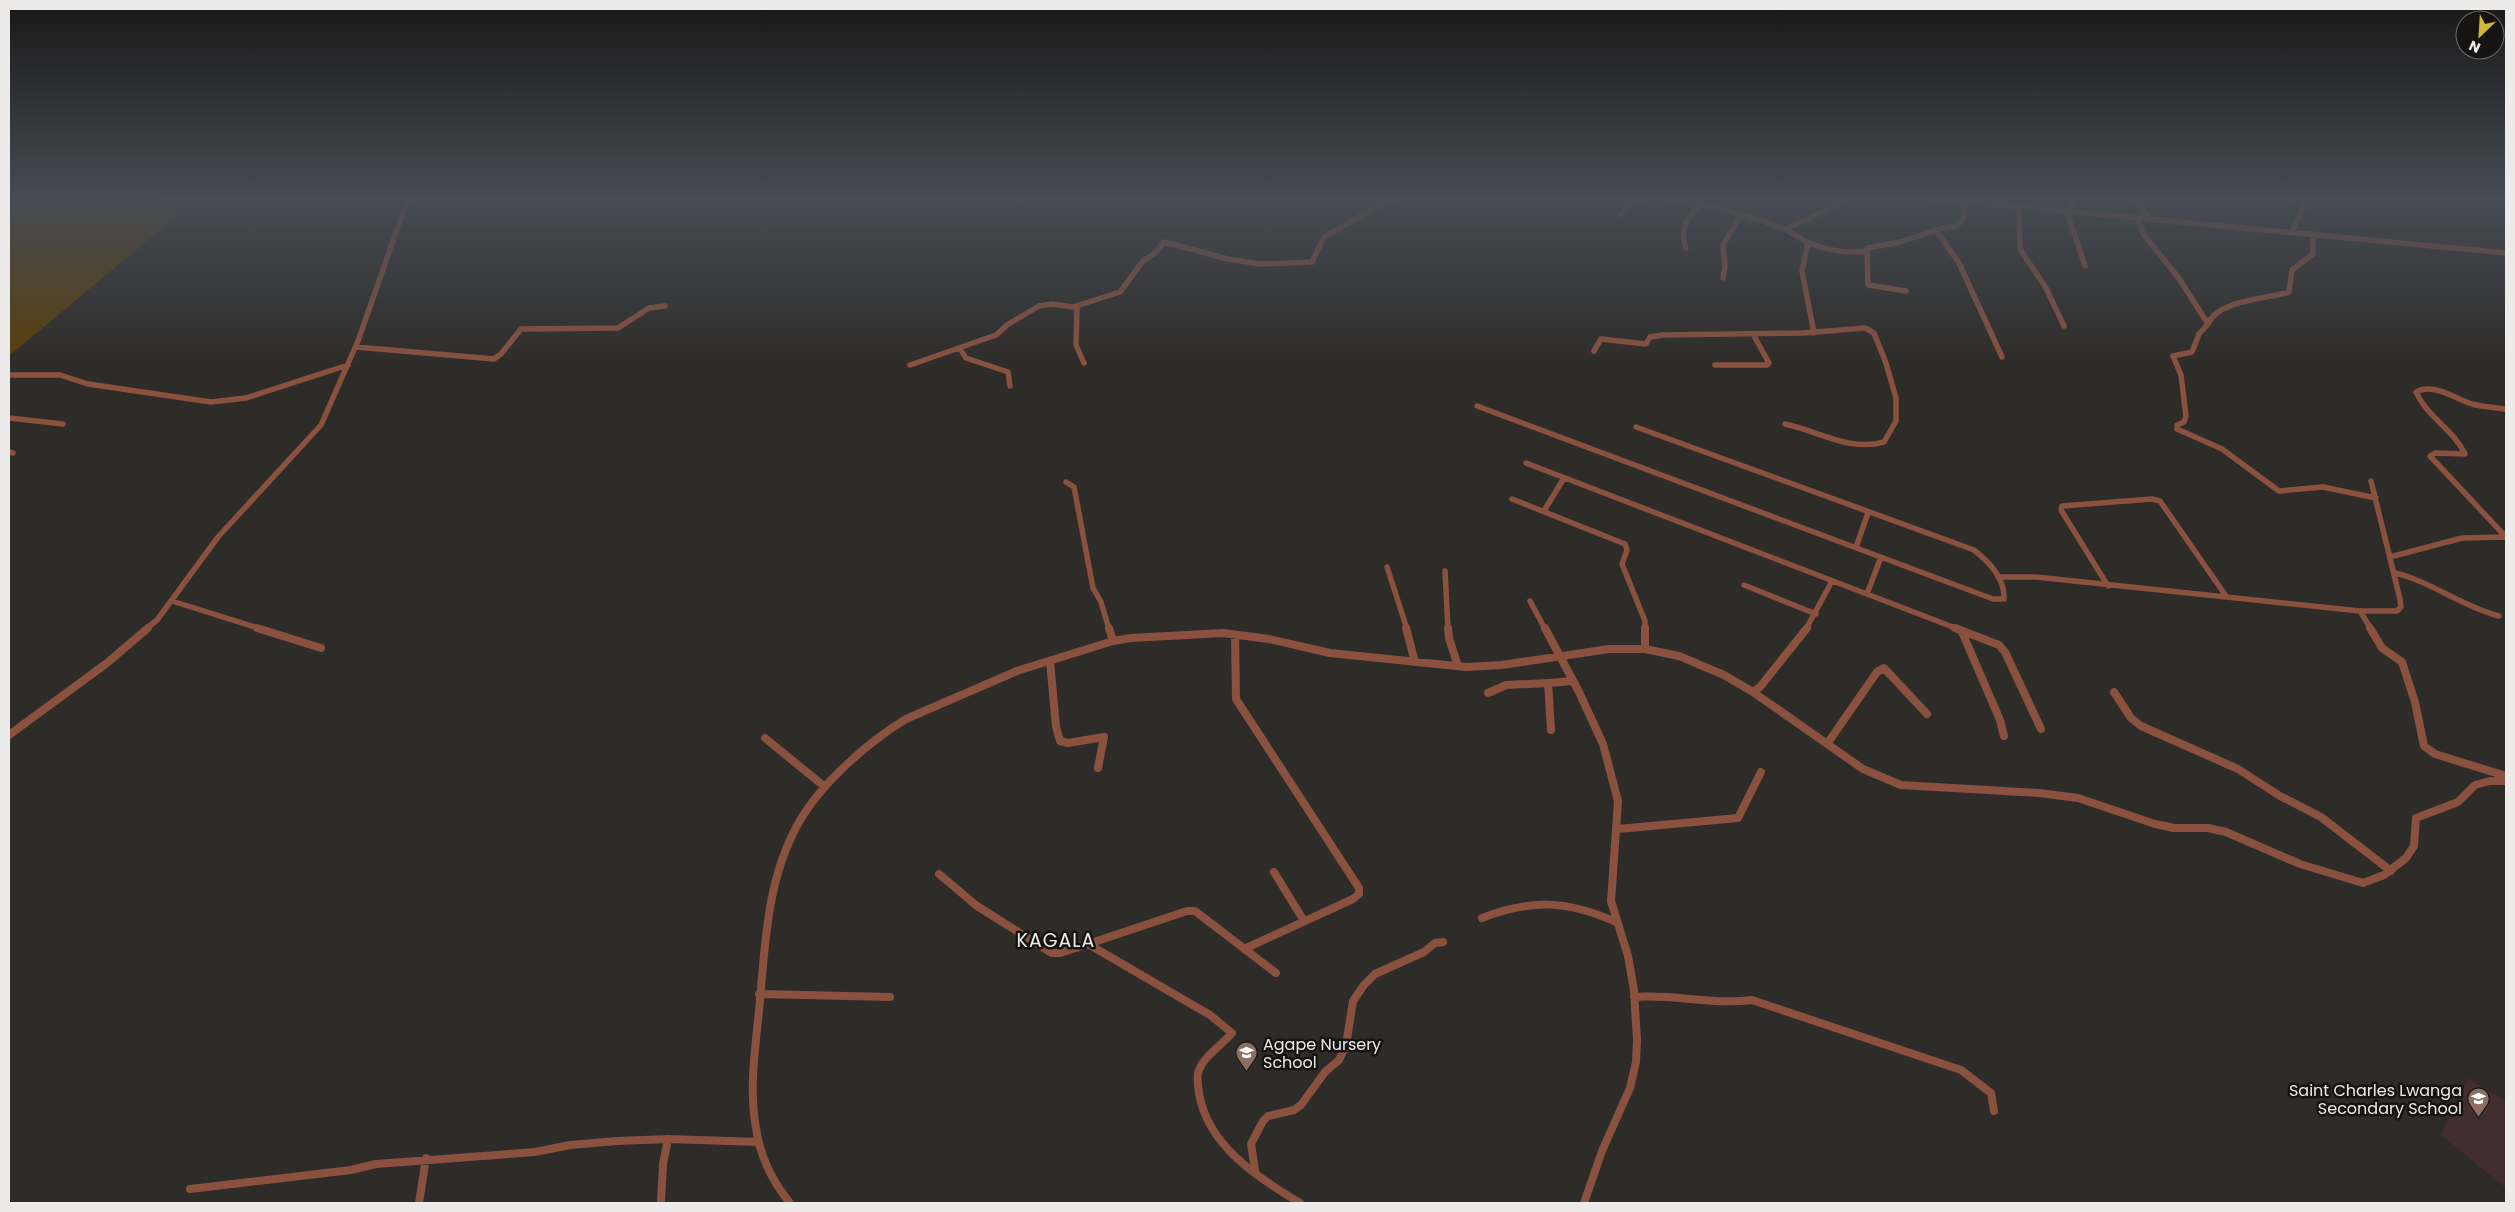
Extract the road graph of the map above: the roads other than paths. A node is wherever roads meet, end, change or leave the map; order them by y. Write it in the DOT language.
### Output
graph roads {
  1 [pos="388,255"];
  2 [pos="1153,255"];
  3 [pos="1211,255"];
  4 [pos="1316,255"];
  5 [pos="1724,255"];
  6 [pos="1805,255"];
  7 [pos="1867,255"];
  8 [pos="1954,255"];
  9 [pos="2024,255"];
  10 [pos="2081,255"];
  11 [pos="2160,255"];
  12 [pos="2312,255"];
  13 [pos="2085,266"];
  14 [pos="1723,278"];
  15 [pos="1906,291"];
  16 [pos="665,306"];
  17 [pos="1077,306"];
  18 [pos="2208,324"];
  19 [pos="2064,326"];
  20 [pos="1814,333"];
  21 [pos="1753,334"];
  22 [pos="356,347"];
  23 [pos="960,349"];
  24 [pos="1594,351"];
  25 [pos="2002,357"];
  26 [pos="1084,363"];
  27 [pos="348,365"];
  28 [pos="910,365"];
  29 [pos="1714,365"];
  30 [pos="9,376"];
  31 [pos="1010,386"];
  32 [pos="1477,406"];
  33 [pos="2504,409"];
  34 [pos="9,418"];
  35 [pos="63,424"];
  36 [pos="1785,424"];
  37 [pos="1636,426"];
  38 [pos="1526,463"];
  39 [pos="1564,478"];
  40 [pos="2371,481"];
  41 [pos="1066,482"];
  42 [pos="2376,498"];
  43 [pos="1512,499"];
  44 [pos="1544,512"];
  45 [pos="1868,513"];
  46 [pos="2506,537"];
  47 [pos="1856,547"];
  48 [pos="1881,557"];
  49 [pos="2390,557"];
  50 [pos="1387,567"];
  51 [pos="1445,571"];
  52 [pos="2395,573"];
  53 [pos="1998,576"];
  54 [pos="1832,581"];
  55 [pos="1744,585"];
  56 [pos="2108,586"];
  57 [pos="1867,594"];
  58 [pos="2226,596"];
  59 [pos="172,601"];
  60 [pos="1530,601"];
  61 [pos="2360,611"];
  62 [pos="1816,614"];
  63 [pos="2499,616"];
  64 [pos="1962,632"];
  65 [pos="1234,635"];
  66 [pos="1113,641"];
  67 [pos="320,648"];
  68 [pos="1644,649"];
  69 [pos="1560,657"];
  70 [pos="1050,661"];
  71 [pos="1415,662"];
  72 [pos="1458,666"];
  73 [pos="1572,681"];
  74 [pos="1548,683"];
  75 [pos="1752,692"];
  76 [pos="2114,692"];
  77 [pos="1488,693"];
  78 [pos="1927,714"];
  79 [pos="2041,729"];
  80 [pos="1551,730"];
  81 [pos="9,736"];
  82 [pos="2004,736"];
  83 [pos="765,738"];
  84 [pos="1827,744"];
  85 [pos="1098,768"];
  86 [pos="1762,772"];
  87 [pos="2506,776"];
  88 [pos="2506,781"];
  89 [pos="825,787"];
  90 [pos="1618,829"];
  91 [pos="2391,871"];
  92 [pos="1274,872"];
  93 [pos="939,874"];
  94 [pos="1482,918"];
  95 [pos="1304,921"];
  96 [pos="1616,922"];
  97 [pos="1443,942"];
  98 [pos="1088,944"];
  99 [pos="1244,949"];
  100 [pos="1276,973"];
  101 [pos="760,994"];
  102 [pos="890,997"];
  103 [pos="1634,997"];
  104 [pos="1994,1111"];
  105 [pos="668,1139"];
  106 [pos="758,1142"];
  107 [pos="426,1158"];
  108 [pos="1255,1170"];
  109 [pos="190,1188"];
  110 [pos="419,1203"];
  111 [pos="661,1203"];
  112 [pos="790,1203"];
  113 [pos="1300,1203"];
  114 [pos="1584,1203"];
  1 -- 22 [label="street"];
  2 -- 17 [label="street"];
  3 -- 4 [label="street"];
  5 -- 14 [label="street"];
  6 -- 20 [label="street"];
  7 -- 15 [label="street"];
  8 -- 25 [label="street"];
  9 -- 19 [label="street"];
  10 -- 13 [label="street"];
  11 -- 18 [label="street"];
  12 -- 18 [label="street"];
  16 -- 22 [label="street"];
  17 -- 23 [label="street"];
  17 -- 26 [label="street"];
  18 -- 42 [label="street"];
  20 -- 21 [label="street"];
  20 -- 36 [label="street"];
  21 -- 24 [label="street"];
  21 -- 29 [label="street"];
  22 -- 27 [label="street"];
  23 -- 28 [label="street"];
  23 -- 31 [label="street"];
  27 -- 30 [label="street"];
  27 -- 59 [label="street"];
  32 -- 47 [label="street"];
  33 -- 46 [label="street"];
  34 -- 35 [label="street"];
  37 -- 45 [label="street"];
  38 -- 39 [label="street"];
  39 -- 44 [label="street"];
  39 -- 54 [label="street"];
  40 -- 42 [label="street"];
  41 -- 66 [label="street"];
  42 -- 49 [label="street"];
  43 -- 44 [label="street"];
  44 -- 68 [label="street"];
  45 -- 47 [label="street"];
  45 -- 53 [label="street"];
  46 -- 49 [label="street"];
  47 -- 48 [label="street"];
  48 -- 53 [label="street"];
  48 -- 57 [label="street"];
  49 -- 52 [label="street"];
  50 -- 71 [label="street"];
  51 -- 72 [label="street"];
  52 -- 61 [label="street"];
  52 -- 63 [label="street"];
  53 -- 56 [label="street"];
  54 -- 57 [label="street"];
  54 -- 62 [label="street"];
  55 -- 62 [label="street"];
  56 -- 58 [label="street"];
  56 -- 58 [label="street"];
  57 -- 64 [label="street"];
  58 -- 61 [label="street"];
  59 -- 67 [label="street"];
  59 -- 81 [label="street"];
  60 -- 69 [label="street"];
  61 -- 87 [label="street"];
  62 -- 75 [label="street"];
  64 -- 79 [label="street"];
  64 -- 82 [label="street"];
  65 -- 66 [label="street"];
  65 -- 71 [label="street"];
  65 -- 95 [label="street"];
  66 -- 70 [label="street"];
  68 -- 69 [label="street"];
  68 -- 75 [label="street"];
  69 -- 72 [label="street"];
  69 -- 73 [label="street"];
  70 -- 85 [label="street"];
  70 -- 89 [label="street"];
  71 -- 72 [label="street"];
  73 -- 74 [label="street"];
  73 -- 90 [label="street"];
  74 -- 77 [label="street"];
  74 -- 80 [label="street"];
  75 -- 84 [label="street"];
  76 -- 91 [label="street"];
  78 -- 84 [label="street"];
  83 -- 89 [label="street"];
  84 -- 91 [label="street"];
  86 -- 90 [label="street"];
  88 -- 91 [label="street"];
  89 -- 101 [label="street"];
  90 -- 96 [label="street"];
  92 -- 95 [label="street"];
  93 -- 98 [label="street"];
  94 -- 96 [label="street"];
  95 -- 99 [label="street"];
  96 -- 103 [label="street"];
  97 -- 108 [label="street"];
  98 -- 99 [label="street"];
  98 -- 108 [label="street"];
  99 -- 100 [label="street"];
  101 -- 102 [label="street"];
  101 -- 106 [label="street"];
  103 -- 104 [label="street"];
  103 -- 114 [label="street"];
  105 -- 106 [label="street"];
  105 -- 107 [label="street"];
  105 -- 111 [label="street"];
  106 -- 112 [label="street"];
  107 -- 109 [label="street"];
  107 -- 110 [label="street"];
  108 -- 113 [label="street"];
}
